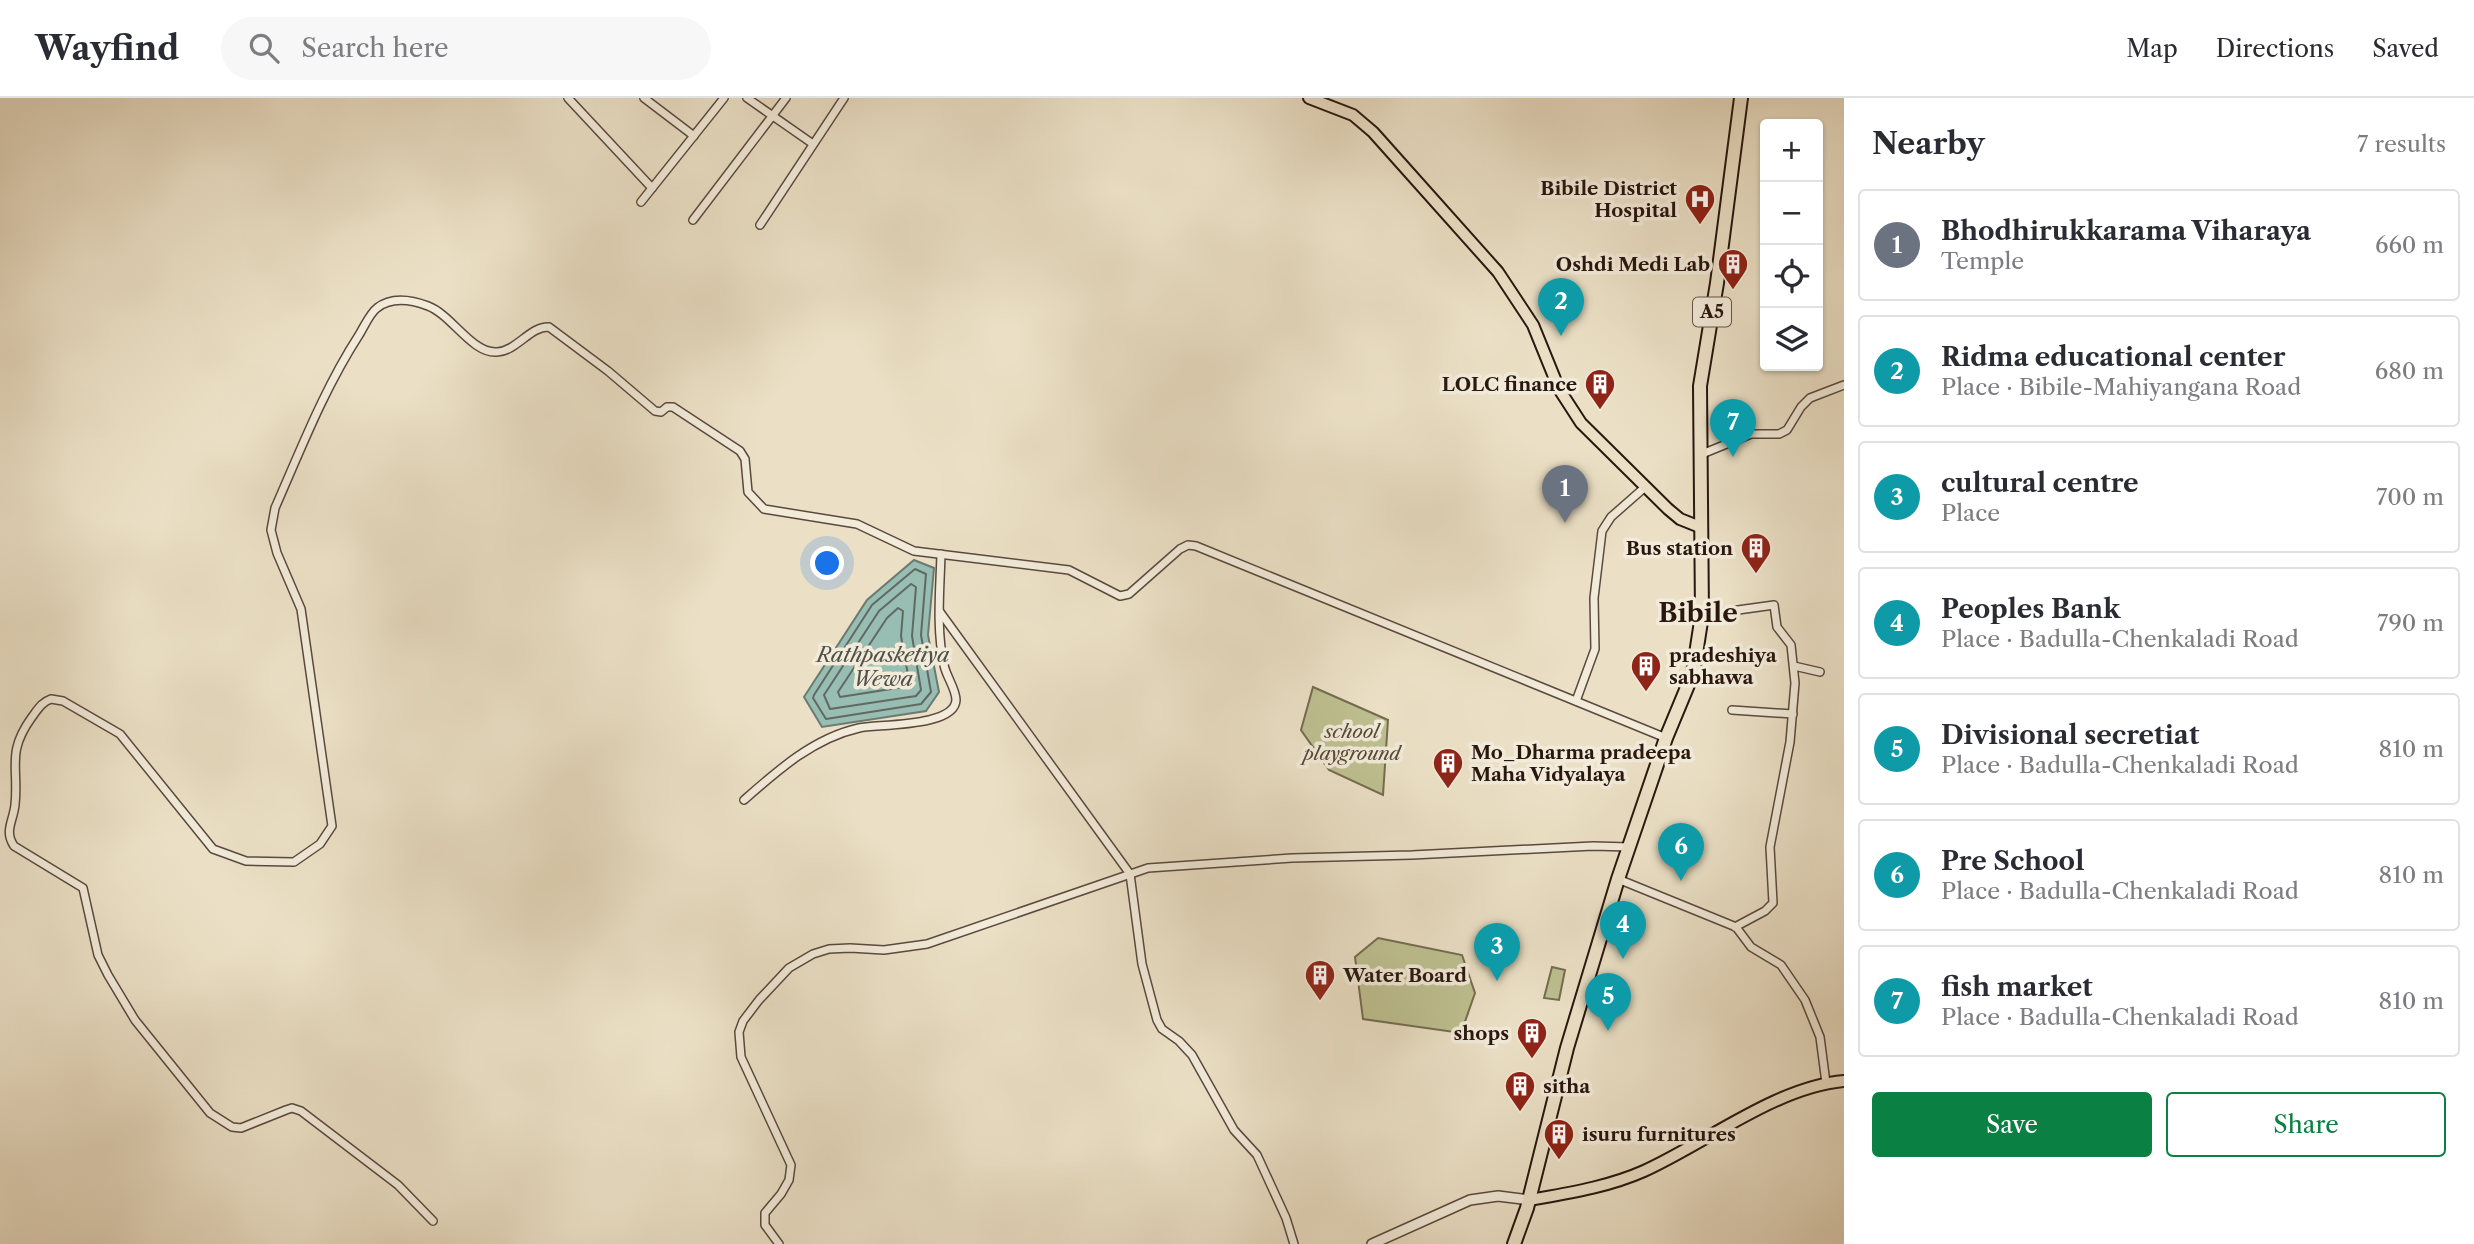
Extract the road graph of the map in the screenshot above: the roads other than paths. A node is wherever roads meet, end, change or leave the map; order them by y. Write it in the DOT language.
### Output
graph roads {
  1 [pos="568,98"];
  2 [pos="644,98"];
  3 [pos="724,98"];
  4 [pos="747,98"];
  5 [pos="786,98"];
  6 [pos="844,98"];
  7 [pos="1309,98"];
  8 [pos="1741,98"];
  9 [pos="773,118"];
  10 [pos="694,136"];
  11 [pos="813,144"];
  12 [pos="652,188"];
  13 [pos="641,202"];
  14 [pos="693,220"];
  15 [pos="760,225"];
  16 [pos="1844,385"];
  17 [pos="1702,454"];
  18 [pos="1644,488"];
  19 [pos="1700,527"];
  20 [pos="941,554"];
  21 [pos="940,612"];
  22 [pos="1702,615"];
  23 [pos="1794,666"];
  24 [pos="1820,672"];
  25 [pos="1576,701"];
  26 [pos="1732,710"];
  27 [pos="1793,714"];
  28 [pos="1666,738"];
  29 [pos="744,800"];
  30 [pos="1630,847"];
  31 [pos="1129,873"];
  32 [pos="1618,879"];
  33 [pos="1735,927"];
  34 [pos="1844,1081"];
  35 [pos="1826,1083"];
  36 [pos="1530,1200"];
  37 [pos="433,1221"];
  38 [pos="779,1244"];
  39 [pos="1294,1244"];
  40 [pos="1372,1244"];
  41 [pos="1514,1244"];
  1 -- 12 [label="street"];
  2 -- 10 [label="street"];
  3 -- 10 [label="street"];
  4 -- 9 [label="street"];
  5 -- 9 [label="street"];
  6 -- 11 [label="street"];
  7 -- 18 [label="main road"];
  8 -- 17 [label="highway, A5"];
  9 -- 11 [label="street"];
  9 -- 14 [label="street"];
  10 -- 12 [label="street"];
  11 -- 15 [label="street"];
  12 -- 13 [label="street"];
  16 -- 17 [label="street"];
  17 -- 19 [label="highway, A5"];
  18 -- 19 [label="main road"];
  18 -- 25 [label="street"];
  19 -- 22 [label="highway, A5"];
  20 -- 21 [label="street"];
  20 -- 25 [label="street"];
  20 -- 37 [label="street"];
  21 -- 29 [label="street"];
  21 -- 31 [label="street"];
  22 -- 23 [label="street"];
  22 -- 28 [label="highway, A5"];
  23 -- 24 [label="street"];
  23 -- 27 [label="street"];
  25 -- 28 [label="street"];
  26 -- 27 [label="street"];
  27 -- 33 [label="street"];
  28 -- 30 [label="highway, A5"];
  30 -- 31 [label="street"];
  30 -- 32 [label="highway, A5"];
  31 -- 38 [label="street"];
  31 -- 39 [label="street"];
  32 -- 33 [label="street"];
  32 -- 36 [label="highway, A5"];
  33 -- 35 [label="street"];
  34 -- 35 [label="main road"];
  35 -- 36 [label="main road"];
  36 -- 40 [label="street"];
  36 -- 41 [label="highway, A5"];
}
